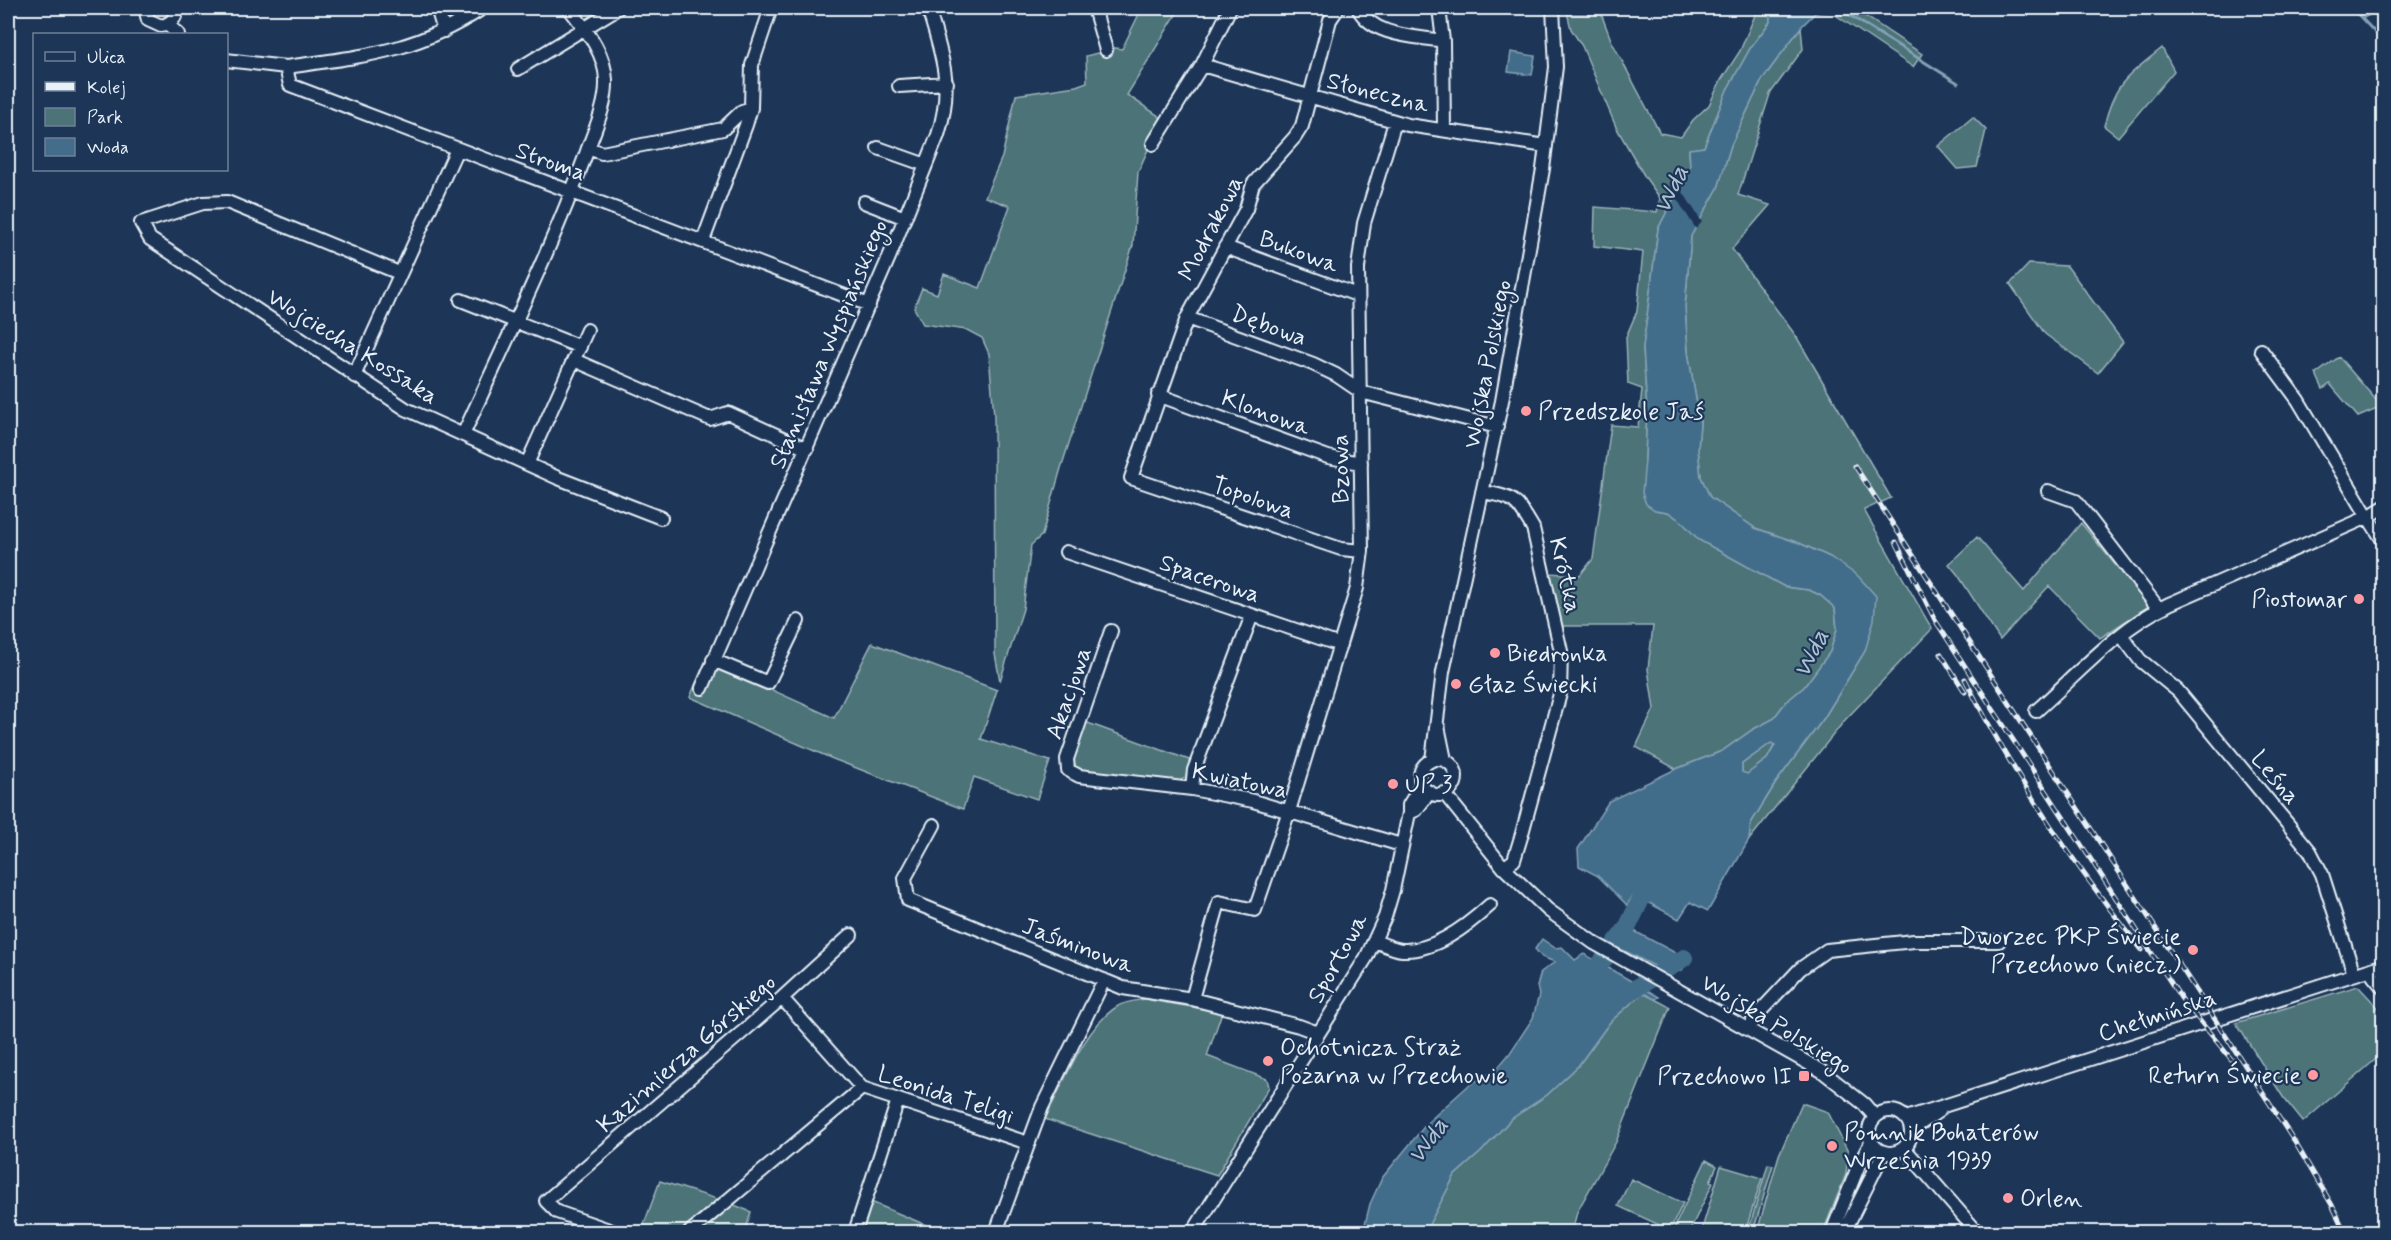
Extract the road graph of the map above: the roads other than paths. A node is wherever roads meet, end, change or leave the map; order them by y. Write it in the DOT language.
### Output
graph roads {
  1 [pos="145,8"];
  2 [pos="176,8"];
  3 [pos="437,8"];
  4 [pos="483,8"];
  5 [pos="569,8"];
  6 [pos="618,8"];
  7 [pos="771,8"];
  8 [pos="928,8"];
  9 [pos="1094,8"];
  10 [pos="1230,8"];
  11 [pos="1338,8"];
  12 [pos="1358,8"];
  13 [pos="1439,8"];
  14 [pos="1553,8"];
  15 [pos="168,25"];
  16 [pos="584,28"];
  17 [pos="444,31"];
  18 [pos="177,33"];
  19 [pos="1443,40"];
  20 [pos="1106,50"];
  21 [pos="228,60"];
  22 [pos="1202,65"];
  23 [pos="286,67"];
  24 [pos="518,69"];
  25 [pos="947,83"];
  26 [pos="899,86"];
  27 [pos="1310,97"];
  28 [pos="751,108"];
  29 [pos="1395,122"];
  30 [pos="1444,129"];
  31 [pos="1153,144"];
  32 [pos="1546,146"];
  33 [pos="588,148"];
  34 [pos="878,148"];
  35 [pos="457,149"];
  36 [pos="926,165"];
  37 [pos="573,191"];
  38 [pos="864,202"];
  39 [pos="905,218"];
  40 [pos="703,241"];
  41 [pos="1225,247"];
  42 [pos="399,273"];
  43 [pos="1357,295"];
  44 [pos="461,300"];
  45 [pos="869,305"];
  46 [pos="1186,318"];
  47 [pos="515,320"];
  48 [pos="587,330"];
  49 [pos="580,347"];
  50 [pos="2261,350"];
  51 [pos="574,360"];
  52 [pos="1359,361"];
  53 [pos="1336,375"];
  54 [pos="354,376"];
  55 [pos="1361,392"];
  56 [pos="1158,395"];
  57 [pos="1497,427"];
  58 [pos="463,435"];
  59 [pos="807,449"];
  60 [pos="1361,462"];
  61 [pos="527,464"];
  62 [pos="1131,478"];
  63 [pos="2048,491"];
  64 [pos="1482,492"];
  65 [pos="2382,508"];
  66 [pos="2368,516"];
  67 [pos="661,518"];
  68 [pos="2384,542"];
  69 [pos="1362,551"];
  70 [pos="1066,552"];
  71 [pos="2159,609"];
  72 [pos="1252,615"];
  73 [pos="798,621"];
  74 [pos="1112,631"];
  75 [pos="2121,635"];
  76 [pos="1340,645"];
  77 [pos="714,660"];
  78 [pos="702,688"];
  79 [pos="2036,711"];
  80 [pos="1438,760"];
  81 [pos="1068,770"];
  82 [pos="1426,788"];
  83 [pos="1192,789"];
  84 [pos="1448,790"];
  85 [pos="1289,811"];
  86 [pos="934,825"];
  87 [pos="1401,845"];
  88 [pos="1504,868"];
  89 [pos="1490,905"];
  90 [pos="851,935"];
  91 [pos="1374,941"];
  92 [pos="2000,941"];
  93 [pos="2384,965"];
  94 [pos="2371,969"];
  95 [pos="2354,974"];
  96 [pos="1104,980"];
  97 [pos="2384,989"];
  98 [pos="782,998"];
  99 [pos="1192,999"];
  100 [pos="1749,1029"];
  101 [pos="1318,1034"];
  102 [pos="862,1088"];
  103 [pos="898,1100"];
  104 [pos="1875,1117"];
  105 [pos="1908,1124"];
  106 [pos="1871,1142"];
  107 [pos="1028,1143"];
  108 [pos="1904,1148"];
  109 [pos="1884,1152"];
  110 [pos="615,1233"];
  111 [pos="690,1233"];
  112 [pos="855,1233"];
  113 [pos="996,1233"];
  114 [pos="1193,1233"];
  115 [pos="1832,1233"];
  116 [pos="1844,1233"];
  117 [pos="1977,1233"];
  1 -- 15 [label="street"];
  2 -- 15 [label="street"];
  3 -- 17 [label="street"];
  4 -- 17 [label="street"];
  5 -- 16 [label="street"];
  6 -- 16 [label="street"];
  7 -- 28 [label="street"];
  8 -- 25 [label="street, Stanisława Wyspiańskiego"];
  9 -- 20 [label="street"];
  10 -- 22 [label="street"];
  11 -- 27 [label="street, Modrakowa"];
  12 -- 19 [label="street"];
  13 -- 19 [label="street"];
  14 -- 32 [label="street, Wojska Polskiego"];
  15 -- 18 [label="street"];
  16 -- 24 [label="street"];
  16 -- 33 [label="street"];
  17 -- 23 [label="street"];
  19 -- 30 [label="street"];
  21 -- 23 [label="street"];
  22 -- 27 [label="street, Słoneczna"];
  22 -- 31 [label="street"];
  23 -- 35 [label="street, Stroma"];
  25 -- 26 [label="street"];
  25 -- 36 [label="street, Stanisława Wyspiańskiego"];
  27 -- 29 [label="street, Słoneczna"];
  27 -- 41 [label="street, Modrakowa"];
  28 -- 33 [label="street"];
  28 -- 40 [label="street"];
  29 -- 30 [label="street, Słoneczna"];
  29 -- 43 [label="street, Bzowa"];
  30 -- 32 [label="street, Słoneczna"];
  32 -- 57 [label="street, Wojska Polskiego"];
  33 -- 37 [label="street"];
  34 -- 36 [label="street"];
  35 -- 37 [label="street, Stroma"];
  35 -- 42 [label="street"];
  36 -- 39 [label="street, Stanisława Wyspiańskiego"];
  37 -- 40 [label="street, Stroma"];
  37 -- 47 [label="street"];
  38 -- 39 [label="street"];
  39 -- 45 [label="street, Stanisława Wyspiańskiego"];
  40 -- 45 [label="street, Stroma"];
  41 -- 43 [label="street, Bukowa"];
  41 -- 46 [label="street, Modrakowa"];
  42 -- 54 [label="street"];
  42 -- 54 [label="street, Wojciecha Kossaka"];
  43 -- 52 [label="street, Bzowa"];
  44 -- 47 [label="street"];
  45 -- 59 [label="street, Stanisława Wyspiańskiego"];
  46 -- 53 [label="street, Dębowa"];
  46 -- 56 [label="street, Modrakowa"];
  47 -- 49 [label="street"];
  47 -- 58 [label="street"];
  48 -- 49 [label="street"];
  49 -- 51 [label="street"];
  50 -- 66 [label="street"];
  51 -- 59 [label="street"];
  51 -- 61 [label="street"];
  52 -- 53 [label="street"];
  52 -- 55 [label="street, Bzowa"];
  53 -- 55 [label="street, Dębowa"];
  54 -- 58 [label="street, Wojciecha Kossaka"];
  55 -- 57 [label="street, Dębowa"];
  55 -- 60 [label="street, Bzowa"];
  56 -- 60 [label="street, Klonowa"];
  56 -- 62 [label="street, Modrakowa"];
  57 -- 64 [label="street, Wojska Polskiego"];
  58 -- 61 [label="street, Wojciecha Kossaka"];
  59 -- 77 [label="street, Stanisława Wyspiańskiego"];
  60 -- 69 [label="street, Bzowa"];
  61 -- 67 [label="street, Wojciecha Kossaka"];
  62 -- 69 [label="street, Topolowa"];
  63 -- 71 [label="street"];
  64 -- 80 [label="street, Wojska Polskiego"];
  64 -- 88 [label="street, Krótka"];
  65 -- 66 [label="street"];
  66 -- 68 [label="street"];
  66 -- 71 [label="street"];
  69 -- 76 [label="street, Bzowa"];
  70 -- 72 [label="street, Spacerowa"];
  71 -- 75 [label="street"];
  72 -- 76 [label="street, Spacerowa"];
  72 -- 83 [label="street"];
  73 -- 77 [label="street"];
  74 -- 81 [label="street, Akacjowa"];
  75 -- 79 [label="street"];
  75 -- 95 [label="street, Leśna"];
  76 -- 85 [label="street, Bzowa"];
  77 -- 78 [label="street, Stanisława Wyspiańskiego"];
  80 -- 82 [label="street"];
  80 -- 84 [label="street"];
  81 -- 83 [label="street, Kwiatowa"];
  82 -- 84 [label="street"];
  82 -- 87 [label="street, Sportowa"];
  83 -- 85 [label="street, Kwiatowa"];
  84 -- 88 [label="street"];
  85 -- 87 [label="street, Kwiatowa"];
  85 -- 99 [label="street, Bzowa"];
  86 -- 96 [label="street, Jaśminowa"];
  87 -- 91 [label="street, Sportowa"];
  88 -- 100 [label="street, Wojska Polskiego"];
  89 -- 91 [label="street"];
  90 -- 98 [label="street, Kazimierza Górskiego"];
  91 -- 101 [label="street, Sportowa"];
  92 -- 100 [label="street"];
  93 -- 94 [label="street, Chełmińska"];
  94 -- 95 [label="street, Chełmińska"];
  94 -- 97 [label="street"];
  95 -- 105 [label="street, Chełmińska"];
  96 -- 99 [label="street, Jaśminowa"];
  96 -- 107 [label="street"];
  98 -- 102 [label="street, Leonida Teligi"];
  98 -- 110 [label="street, Kazimierza Górskiego"];
  99 -- 101 [label="street, Jaśminowa"];
  100 -- 104 [label="street, Wojska Polskiego"];
  101 -- 114 [label="street, Sportowa"];
  102 -- 103 [label="street, Leonida Teligi"];
  102 -- 111 [label="street"];
  103 -- 107 [label="street, Leonida Teligi"];
  103 -- 112 [label="street"];
  104 -- 105 [label="street"];
  104 -- 106 [label="street"];
  105 -- 108 [label="street"];
  106 -- 109 [label="street"];
  106 -- 115 [label="street"];
  107 -- 113 [label="street"];
  108 -- 109 [label="street"];
  108 -- 117 [label="street"];
  109 -- 116 [label="street"];
}
